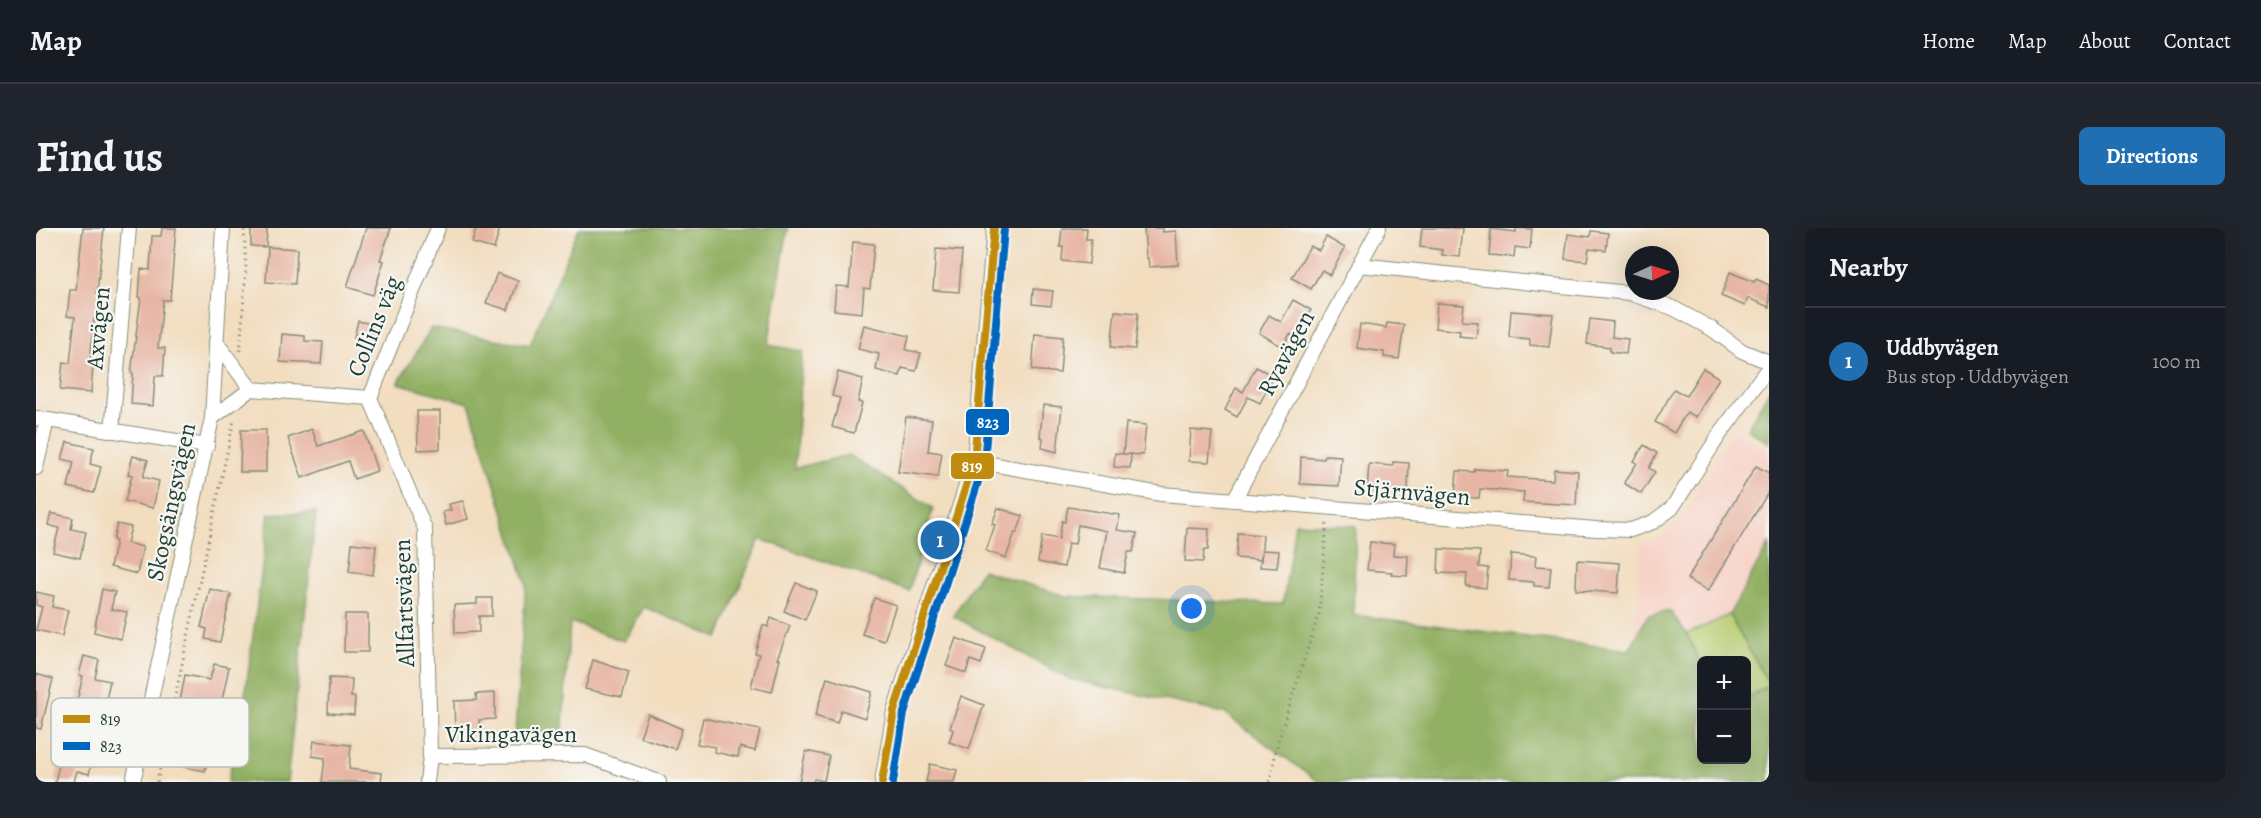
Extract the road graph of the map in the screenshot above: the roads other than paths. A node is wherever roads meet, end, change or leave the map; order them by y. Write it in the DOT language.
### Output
graph roads {
  1 [pos="129,228"];
  2 [pos="223,228"];
  3 [pos="438,228"];
  4 [pos="994,228"];
  5 [pos="1378,228"];
  6 [pos="1359,264"];
  7 [pos="216,342"];
  8 [pos="1769,362"];
  9 [pos="1769,367"];
  10 [pos="251,389"];
  11 [pos="370,398"];
  12 [pos="212,418"];
  13 [pos="42,419"];
  14 [pos="112,431"];
  15 [pos="207,446"];
  16 [pos="974,461"];
  17 [pos="36,468"];
  18 [pos="1234,500"];
  19 [pos="152,698"];
  20 [pos="430,756"];
  21 [pos="136,767"];
  22 [pos="133,782"];
  23 [pos="427,782"];
  24 [pos="659,782"];
  25 [pos="882,782"];
  1 -- 14 [label="street, Axvägen"];
  2 -- 7 [label="street, Skogsängsvägen"];
  3 -- 11 [label="street, Collins väg"];
  4 -- 16 [label="street"];
  5 -- 6 [label="street, Ryavägen"];
  6 -- 8 [label="street"];
  6 -- 18 [label="street, Ryavägen"];
  7 -- 10 [label="street"];
  7 -- 12 [label="street, Skogsängsvägen"];
  9 -- 18 [label="street, Stjärnvägen"];
  10 -- 11 [label="street, Collins väg"];
  10 -- 12 [label="street"];
  11 -- 20 [label="street, Allfartsvägen"];
  12 -- 15 [label="street, Skogsängsvägen"];
  13 -- 14 [label="street"];
  13 -- 17 [label="street"];
  14 -- 15 [label="street"];
  15 -- 19 [label="street, Skogsängsvägen"];
  16 -- 18 [label="street, Stjärnvägen"];
  16 -- 25 [label="street"];
  20 -- 23 [label="street, Allfartsvägen"];
  20 -- 24 [label="street, Vikingavägen"];
  21 -- 22 [label="street, Skogsängsvägen"];
}
